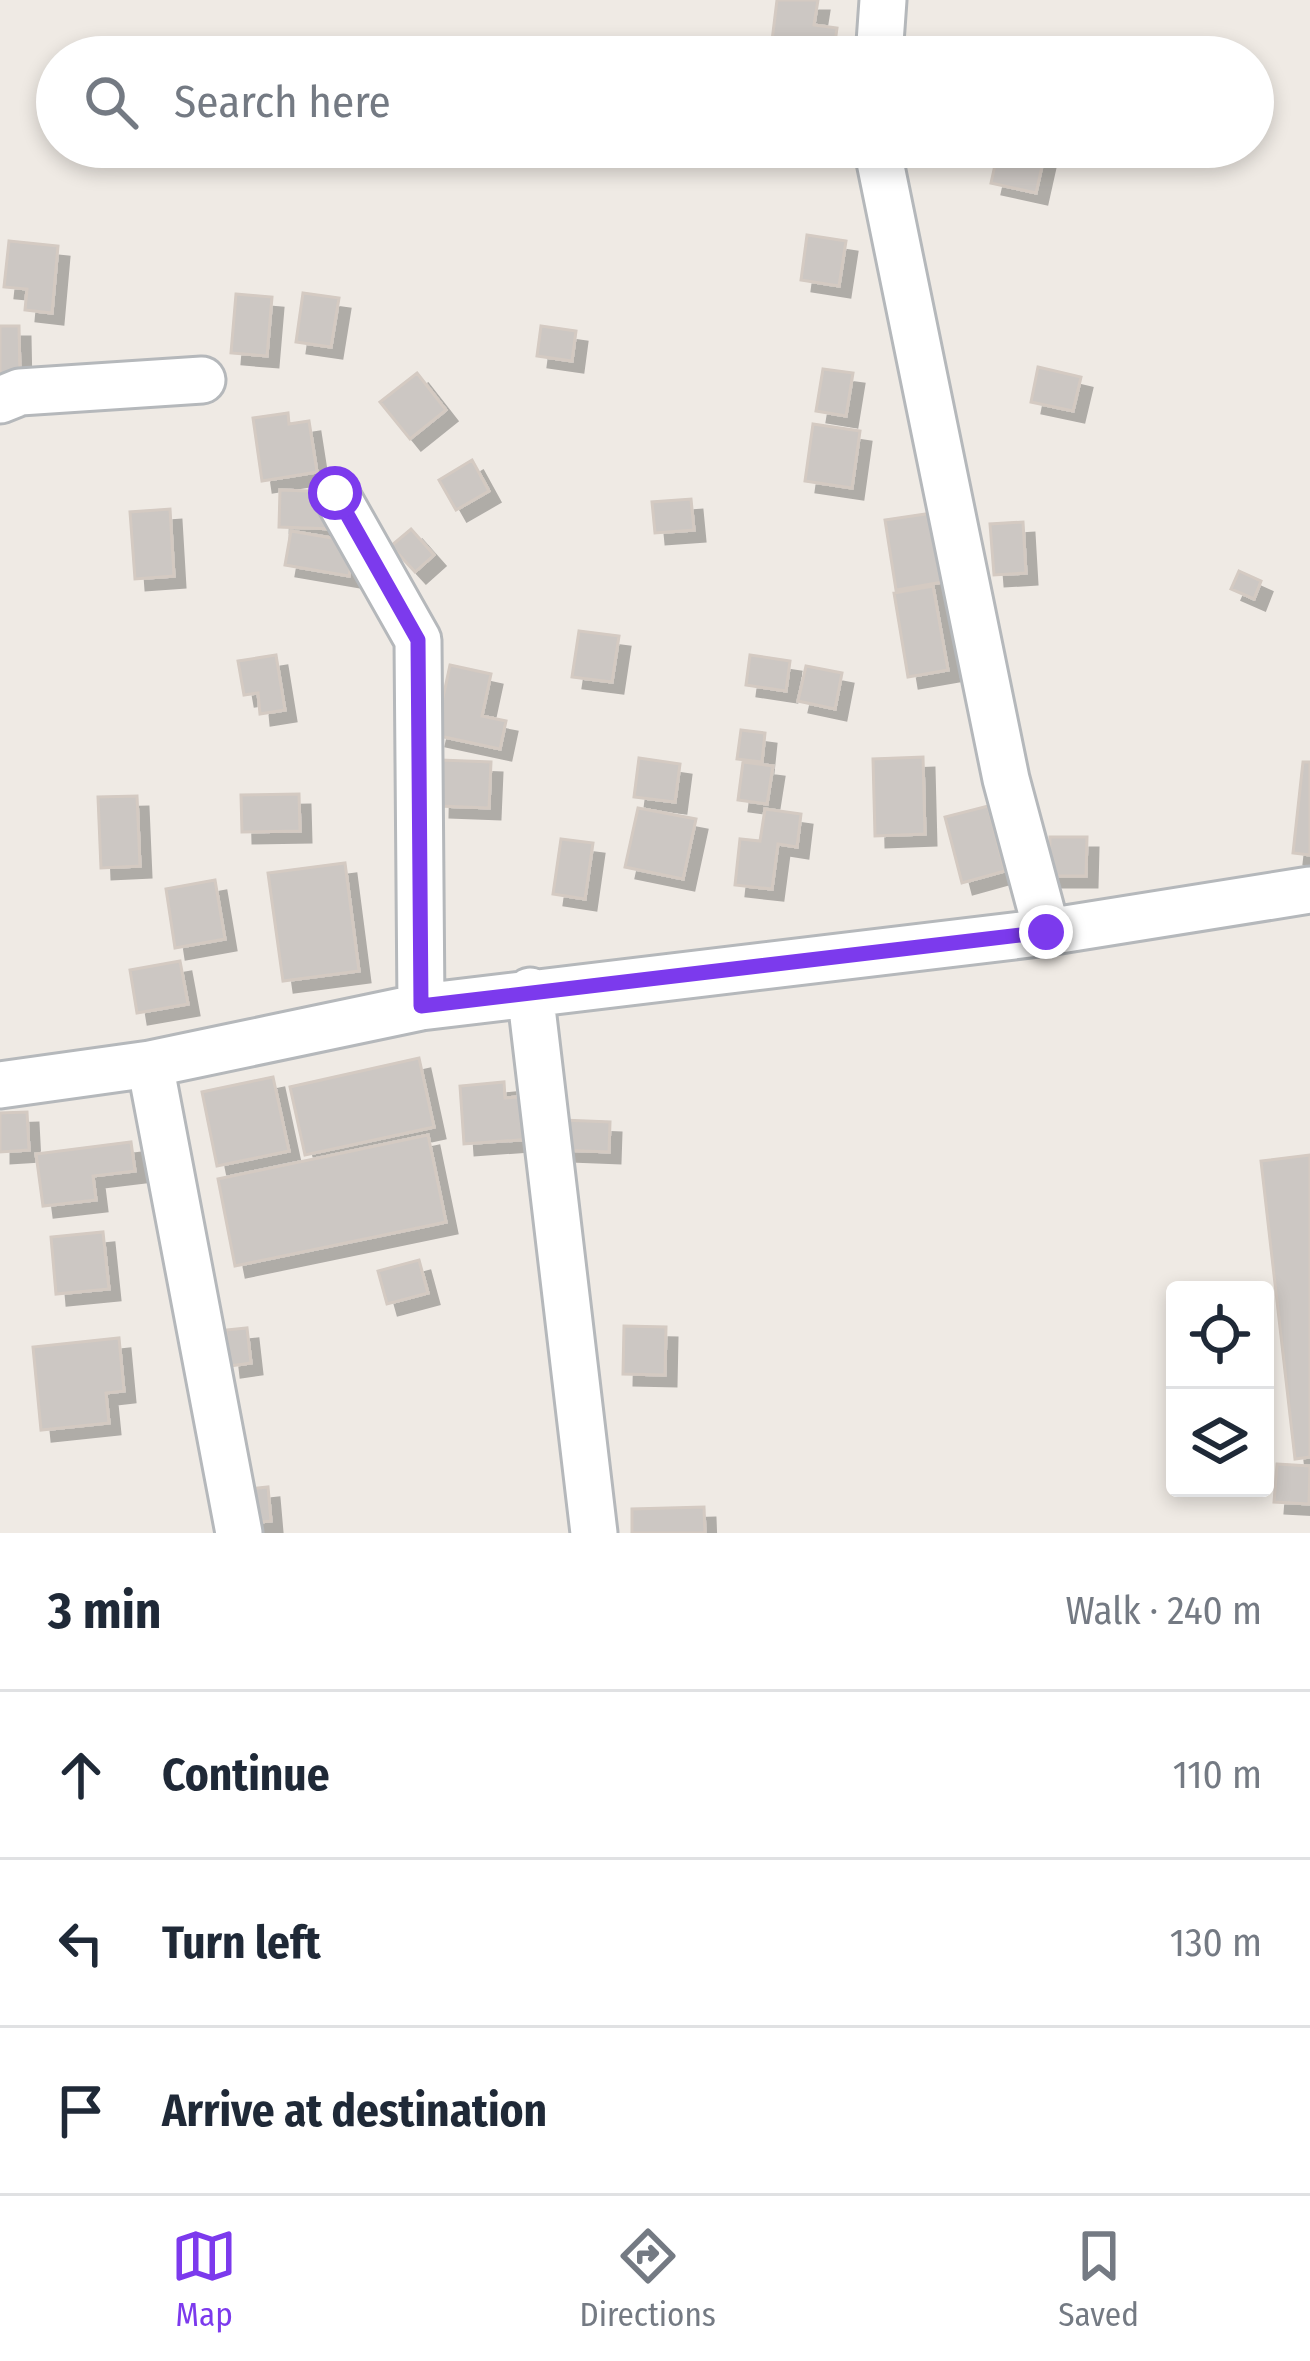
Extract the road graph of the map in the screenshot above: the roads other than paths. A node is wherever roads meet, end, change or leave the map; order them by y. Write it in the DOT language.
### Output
graph roads {
  1 [pos="884,0"];
  2 [pos="881,36"];
  3 [pos="882,168"];
  4 [pos="202,380"];
  5 [pos="0,400"];
  6 [pos="335,493"];
  7 [pos="1310,890"];
  8 [pos="1046,932"];
  9 [pos="530,992"];
  10 [pos="421,1006"];
  11 [pos="150,1064"];
  12 [pos="0,1084"];
  13 [pos="239,1533"];
  14 [pos="594,1533"];
  1 -- 2 [label="street"];
  3 -- 8 [label="street"];
  4 -- 5 [label="street"];
  6 -- 10 [label="street"];
  7 -- 8 [label="street"];
  8 -- 9 [label="street"];
  9 -- 10 [label="street"];
  9 -- 14 [label="street"];
  10 -- 11 [label="street"];
  11 -- 12 [label="street"];
  11 -- 13 [label="street"];
}
